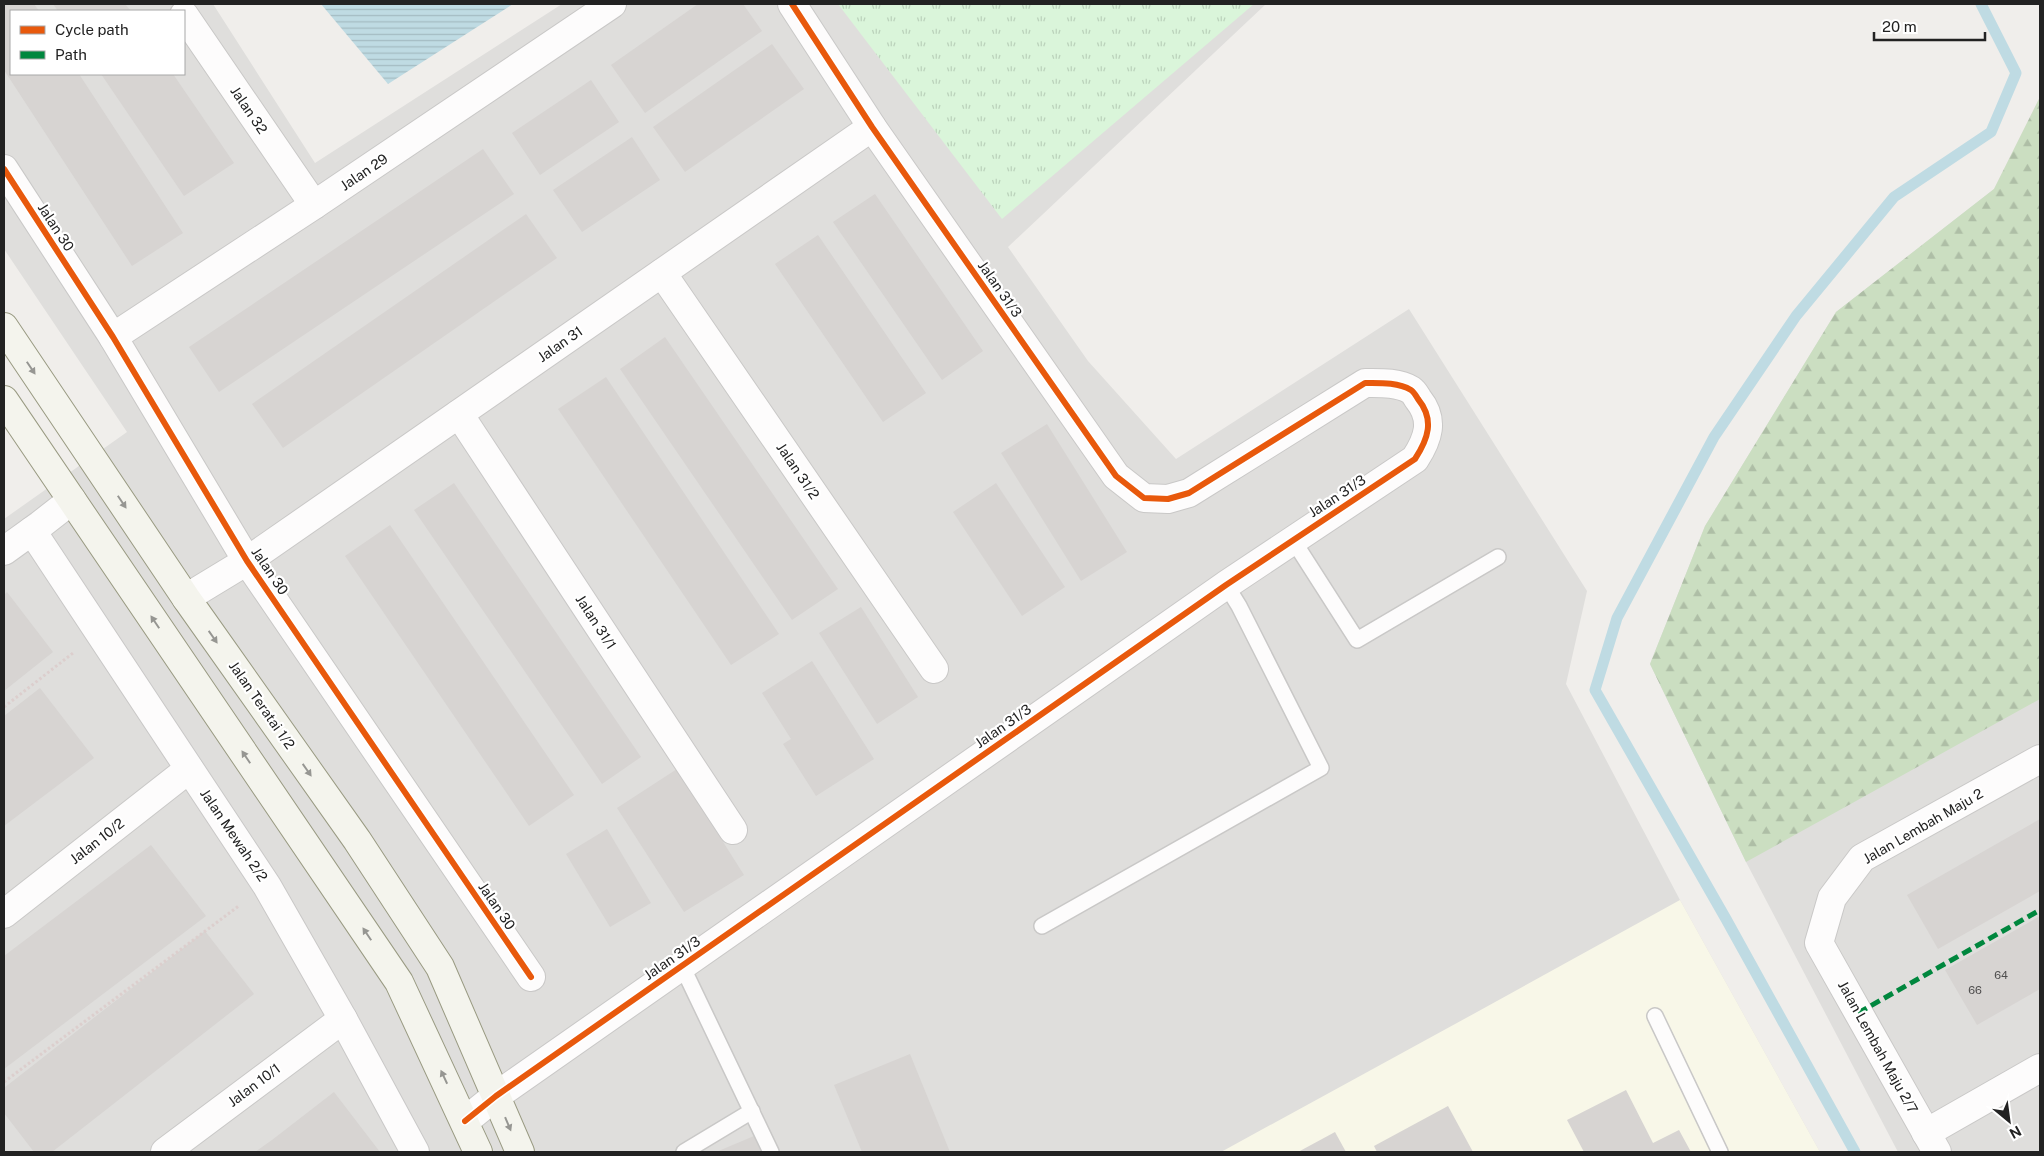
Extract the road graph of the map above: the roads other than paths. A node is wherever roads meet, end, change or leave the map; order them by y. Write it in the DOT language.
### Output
graph roads {
  1 [pos="612,4"];
  2 [pos="792,4"];
  3 [pos="185,16"];
  4 [pos="872,127"];
  5 [pos="4,169"];
  6 [pos="314,205"];
  7 [pos="662,273"];
  8 [pos="4,327"];
  9 [pos="113,337"];
  10 [pos="4,400"];
  11 [pos="459,414"];
  12 [pos="72,500"];
  13 [pos="32,531"];
  14 [pos="1293,540"];
  15 [pos="4,551"];
  16 [pos="1498,557"];
  17 [pos="248,561"];
  18 [pos="1226,585"];
  19 [pos="186,598"];
  20 [pos="934,668"];
  21 [pos="2040,759"];
  22 [pos="190,769"];
  23 [pos="733,830"];
  24 [pos="4,914"];
  25 [pos="1042,926"];
  26 [pos="1819,943"];
  27 [pos="682,966"];
  28 [pos="531,977"];
  29 [pos="1655,1016"];
  30 [pos="344,1019"];
  31 [pos="2040,1068"];
  32 [pos="496,1096"];
  33 [pos="752,1111"];
  34 [pos="465,1121"];
  35 [pos="1931,1142"];
  36 [pos="165,1152"];
  37 [pos="416,1152"];
  38 [pos="478,1152"];
  39 [pos="520,1152"];
  40 [pos="684,1152"];
  41 [pos="771,1152"];
  42 [pos="1720,1152"];
  1 -- 6 [label="street, Jalan 29"];
  2 -- 4 [label="street, Jalan 31/3"];
  3 -- 6 [label="street, Jalan 32"];
  4 -- 7 [label="street, Jalan 31"];
  4 -- 14 [label="street, Jalan 31/3"];
  5 -- 9 [label="street, Jalan 30"];
  6 -- 9 [label="street, Jalan 29"];
  7 -- 11 [label="street, Jalan 31"];
  7 -- 20 [label="street, Jalan 31/2"];
  8 -- 19 [label="main road, Jalan Teratai 1/2, one-way"];
  9 -- 17 [label="street, Jalan 30"];
  10 -- 12 [label="main road"];
  11 -- 17 [label="street, Jalan 31"];
  11 -- 23 [label="street, Jalan 31/1"];
  12 -- 13 [label="street"];
  34 -- 12 [label="main road, one-way"];
  13 -- 15 [label="street"];
  13 -- 22 [label="street, Jalan Mewah 2/2"];
  14 -- 16 [label="lane"];
  14 -- 18 [label="street, Jalan 31/3"];
  17 -- 19 [label="street, Jalan 31"];
  17 -- 28 [label="street, Jalan 30"];
  18 -- 25 [label="lane"];
  18 -- 27 [label="street, Jalan 31/3"];
  19 -- 32 [label="main road, Jalan Teratai 1/2, one-way"];
  21 -- 26 [label="street, Jalan Lembah Maju 2"];
  22 -- 24 [label="street, Jalan 10/2"];
  22 -- 30 [label="street, Jalan Mewah 2/2"];
  26 -- 35 [label="street, Jalan Lembah Maju 2/7"];
  27 -- 32 [label="street, Jalan 31/3"];
  27 -- 33 [label="lane"];
  29 -- 42 [label="lane"];
  30 -- 36 [label="street, Jalan 10/1"];
  30 -- 37 [label="street, Jalan Mewah 2/2"];
  31 -- 35 [label="street"];
  32 -- 34 [label="street, Jalan 31/3"];
  32 -- 39 [label="main road, Jalan Teratai 1/2, one-way"];
  33 -- 40 [label="lane"];
  33 -- 41 [label="lane"];
  34 -- 38 [label="main road"];
}
